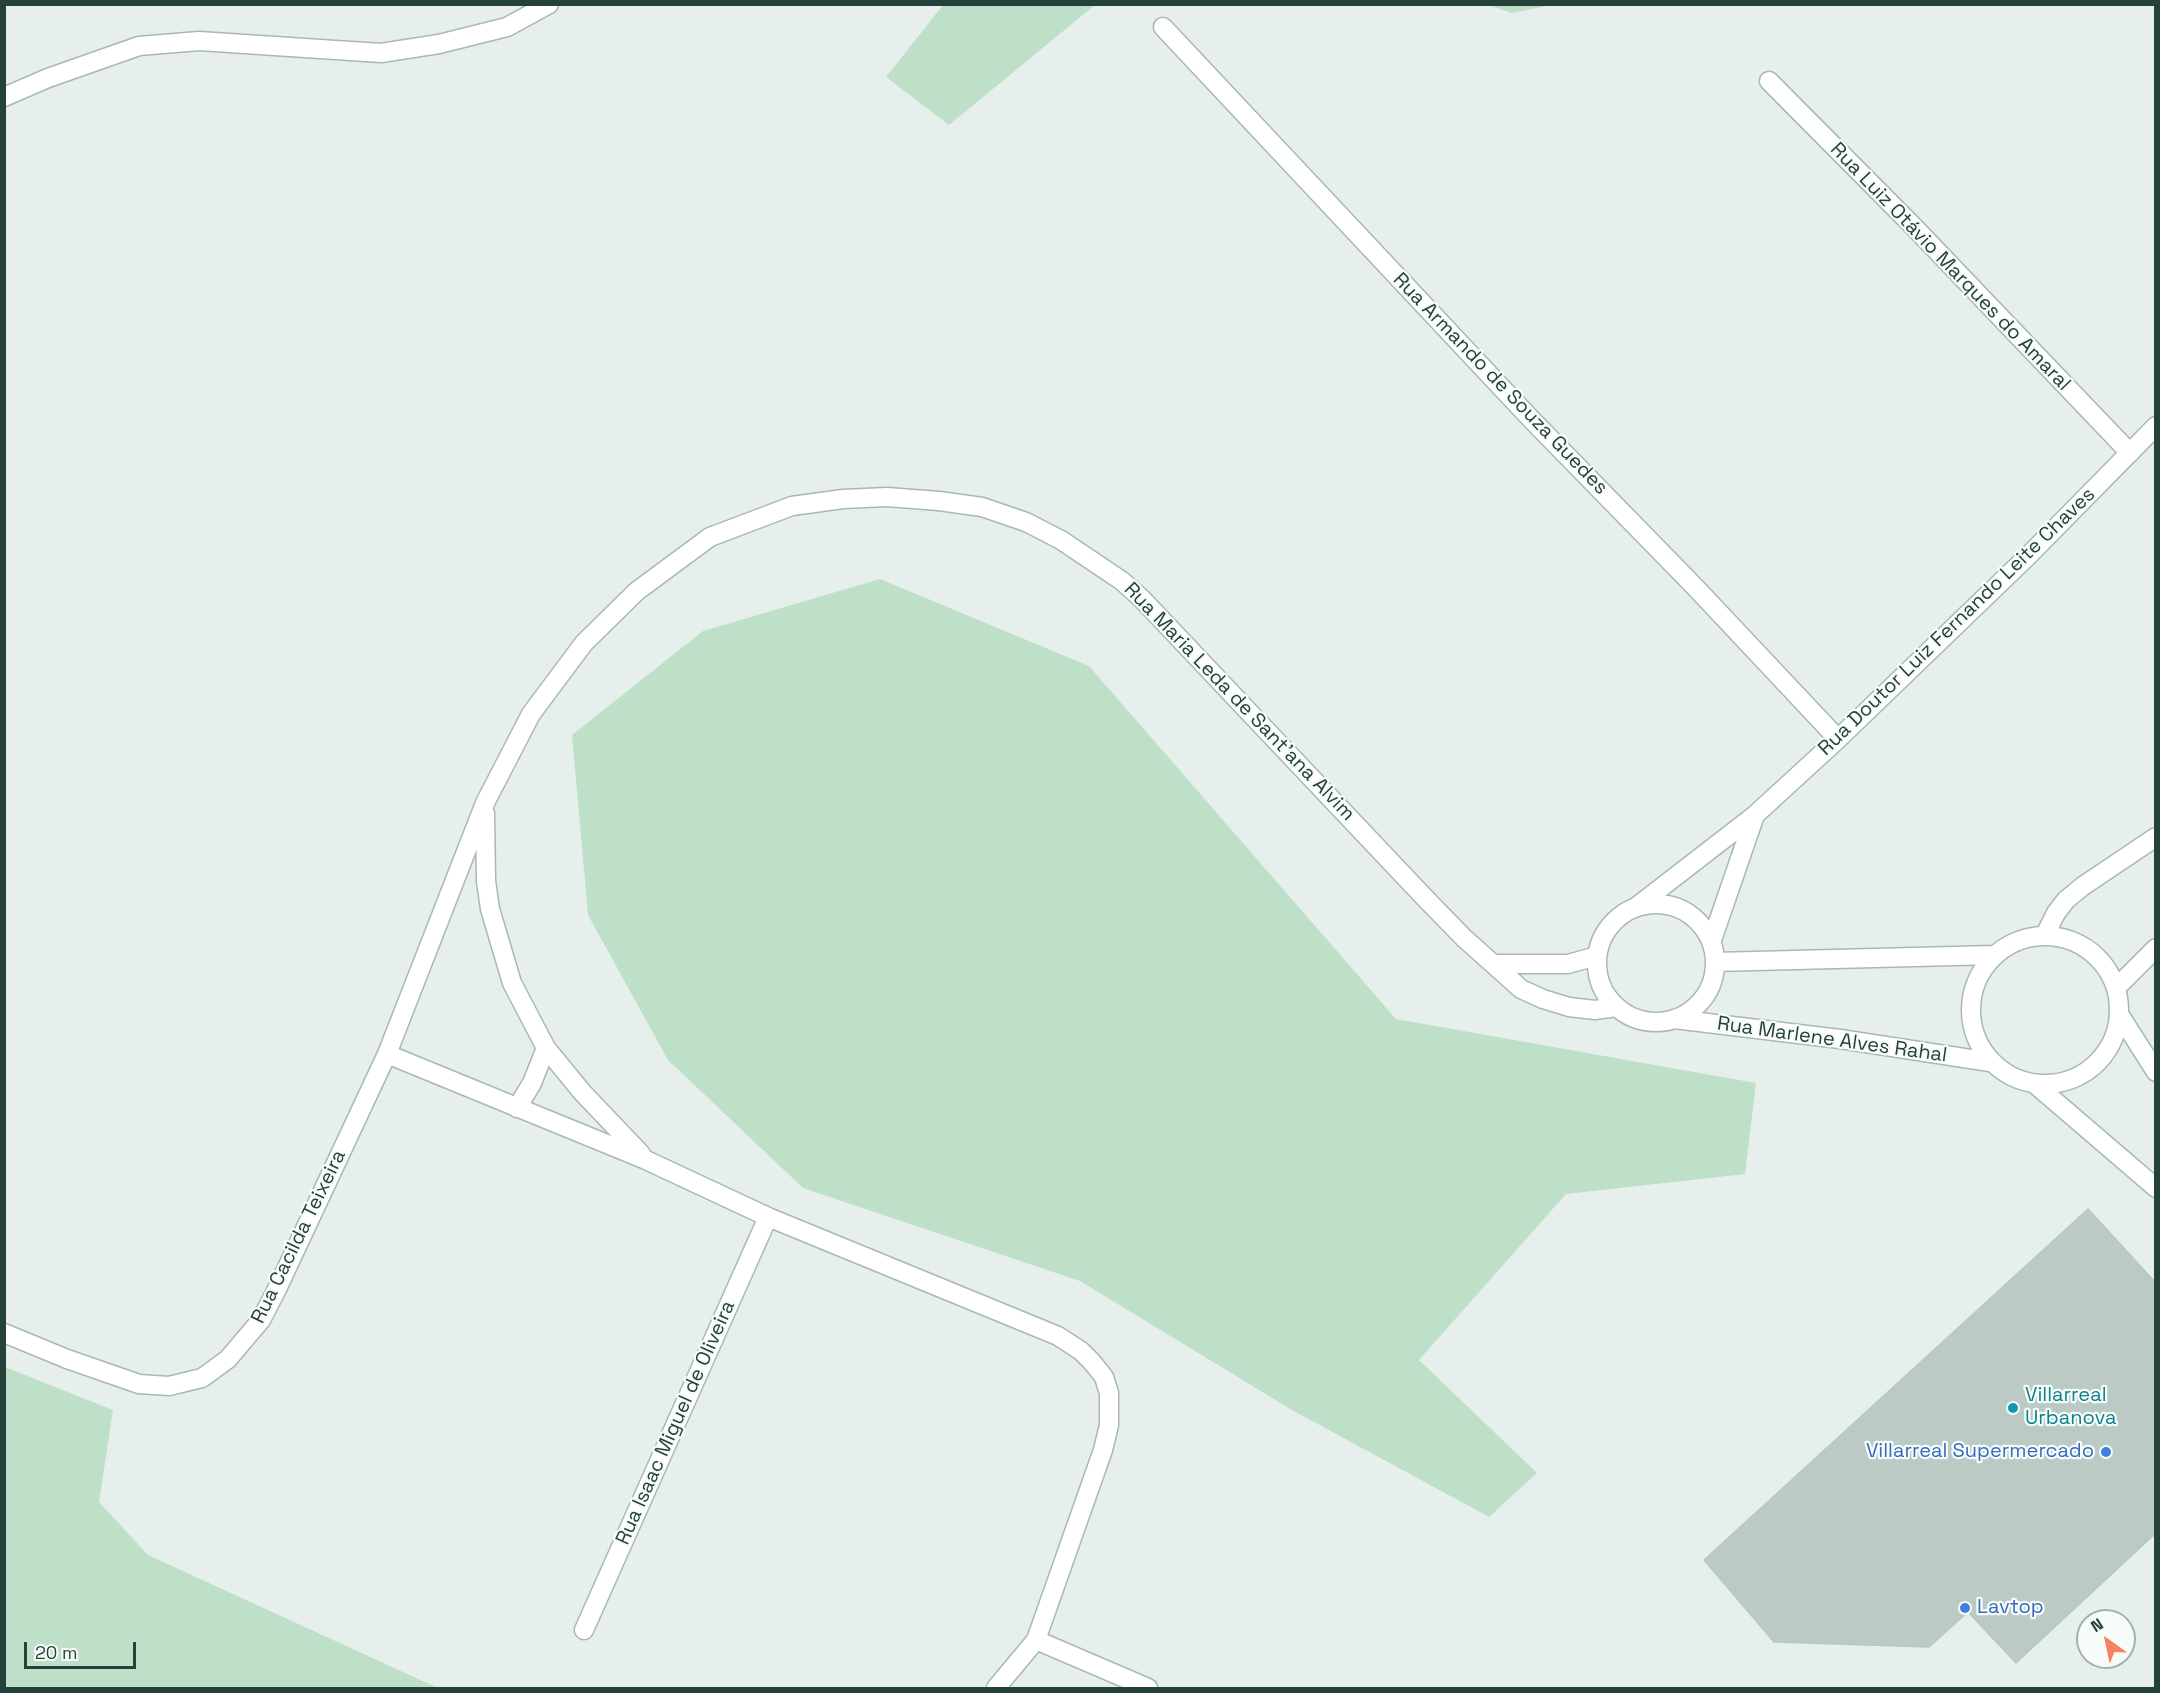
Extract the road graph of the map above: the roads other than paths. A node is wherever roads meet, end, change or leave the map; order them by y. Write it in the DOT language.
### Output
graph roads {
  1 [pos="549,4"];
  2 [pos="1163,27"];
  3 [pos="1769,81"];
  4 [pos="4,97"];
  5 [pos="2156,426"];
  6 [pos="2130,453"];
  7 [pos="1838,739"];
  8 [pos="485,803"];
  9 [pos="1755,815"];
  10 [pos="2156,837"];
  11 [pos="1636,907"];
  12 [pos="2045,935"];
  13 [pos="1712,940"];
  14 [pos="2156,948"];
  15 [pos="1994,955"];
  16 [pos="1597,956"];
  17 [pos="1715,962"];
  18 [pos="1494,964"];
  19 [pos="2117,987"];
  20 [pos="1616,1007"];
  21 [pos="2119,1014"];
  22 [pos="1674,1019"];
  23 [pos="546,1048"];
  24 [pos="387,1054"];
  25 [pos="1990,1062"];
  26 [pos="2156,1072"];
  27 [pos="2036,1085"];
  28 [pos="517,1108"];
  29 [pos="646,1160"];
  30 [pos="2156,1188"];
  31 [pos="768,1217"];
  32 [pos="4,1333"];
  33 [pos="584,1630"];
  34 [pos="1036,1640"];
  35 [pos="996,1689"];
  36 [pos="1148,1689"];
  1 -- 4 [label="street"];
  2 -- 7 [label="street, Rua Armando de Souza Guedes"];
  3 -- 6 [label="street, Rua Luiz Otávio Marques do Amaral"];
  5 -- 6 [label="street, Rua Doutor Luiz Fernando Leite Chaves"];
  6 -- 7 [label="street, Rua Doutor Luiz Fernando Leite Chaves"];
  7 -- 9 [label="street, Rua Doutor Luiz Fernando Leite Chaves"];
  8 -- 18 [label="street, Rua Maria Leda de Sant'ana Alvim"];
  8 -- 23 [label="street"];
  8 -- 24 [label="street, Rua Maria Leda de Sant'ana Alvim"];
  9 -- 11 [label="street, Rua Doutor Luiz Fernando Leite Chaves"];
  9 -- 13 [label="street, Rua Doutor Luiz Fernando Leite Chaves"];
  10 -- 12 [label="street"];
  11 -- 13 [label="street"];
  11 -- 16 [label="street"];
  12 -- 15 [label="street"];
  12 -- 19 [label="street"];
  13 -- 17 [label="street"];
  14 -- 19 [label="street"];
  15 -- 17 [label="street"];
  15 -- 25 [label="street"];
  16 -- 18 [label="street"];
  16 -- 20 [label="street"];
  17 -- 22 [label="street"];
  18 -- 20 [label="street, Rua Maria Leda de Sant'ana Alvim"];
  19 -- 21 [label="street"];
  20 -- 22 [label="street"];
  21 -- 26 [label="street"];
  21 -- 27 [label="street"];
  22 -- 25 [label="street, Rua Marlene Alves Rahal"];
  23 -- 28 [label="street"];
  23 -- 29 [label="street"];
  24 -- 28 [label="street"];
  24 -- 32 [label="street, Rua Cacilda Teixeira"];
  25 -- 27 [label="street"];
  27 -- 30 [label="street"];
  28 -- 29 [label="street"];
  29 -- 31 [label="street"];
  31 -- 33 [label="street, Rua Isaac Miguel de Oliveira"];
  31 -- 34 [label="street"];
  34 -- 35 [label="street"];
  34 -- 36 [label="street"];
}
